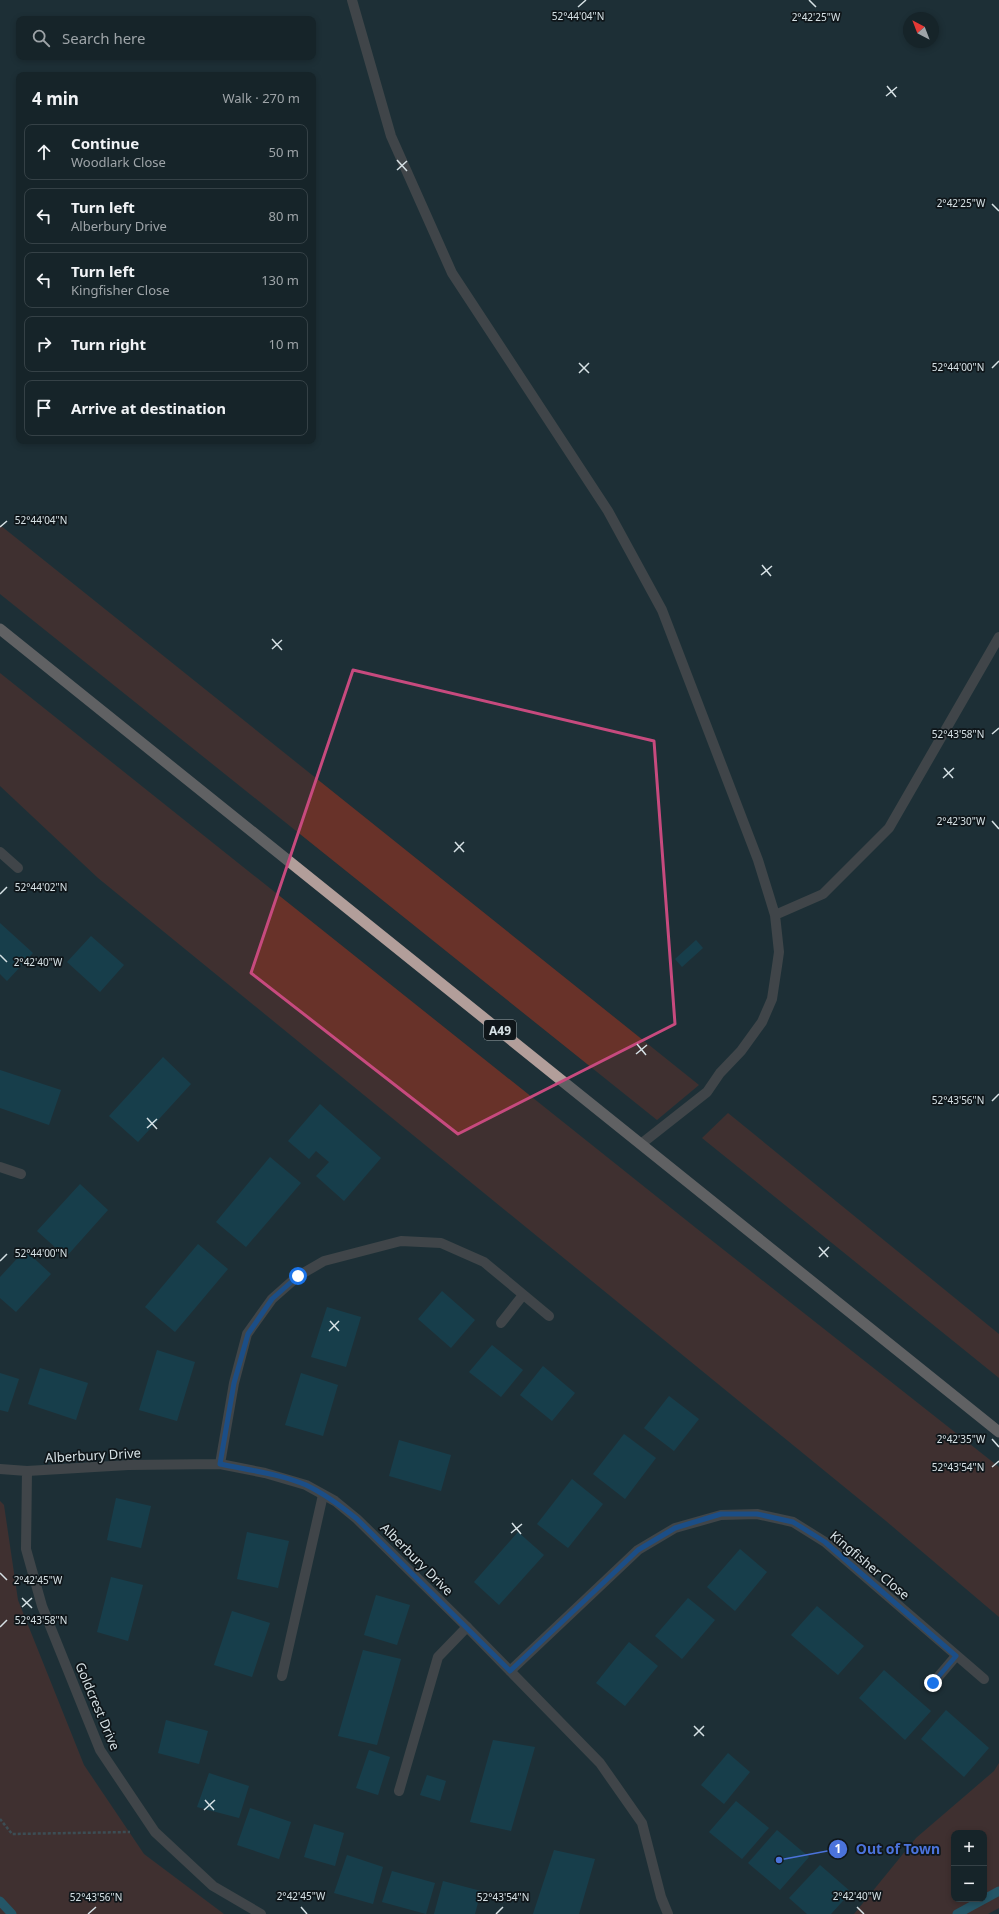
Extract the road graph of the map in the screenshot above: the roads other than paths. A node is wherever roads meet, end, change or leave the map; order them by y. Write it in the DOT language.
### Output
graph roads {
  1 [pos="352,0"];
  2 [pos="0,629"];
  3 [pos="999,637"];
  4 [pos="0,852"];
  5 [pos="18,868"];
  6 [pos="775,915"];
  7 [pos="641,1144"];
  8 [pos="0,1167"];
  9 [pos="21,1174"];
  10 [pos="523,1295"];
  11 [pos="549,1316"];
  12 [pos="501,1323"];
  13 [pos="999,1432"];
  14 [pos="220,1464"];
  15 [pos="0,1469"];
  16 [pos="27,1471"];
  17 [pos="324,1495"];
  18 [pos="467,1627"];
  19 [pos="956,1656"];
  20 [pos="510,1671"];
  21 [pos="282,1676"];
  22 [pos="984,1679"];
  23 [pos="933,1683"];
  24 [pos="398,1791"];
  25 [pos="262,1914"];
  26 [pos="668,1914"];
  1 -- 6 [label="street"];
  2 -- 7 [label="highway, A49"];
  3 -- 6 [label="street"];
  4 -- 5 [label="street"];
  6 -- 7 [label="street"];
  7 -- 13 [label="highway, A49"];
  8 -- 9 [label="street"];
  10 -- 11 [label="street"];
  10 -- 12 [label="street"];
  10 -- 14 [label="street"];
  14 -- 16 [label="street, Alberbury Drive"];
  14 -- 17 [label="street, Alberbury Drive"];
  15 -- 16 [label="street, Alberbury Drive"];
  16 -- 25 [label="street, Goldcrest Drive"];
  17 -- 18 [label="street, Alberbury Drive"];
  17 -- 21 [label="street"];
  18 -- 20 [label="street, Alberbury Drive"];
  18 -- 24 [label="street"];
  19 -- 20 [label="street, Kingfisher Close"];
  19 -- 22 [label="street, Kingfisher Close"];
  19 -- 23 [label="street"];
  20 -- 26 [label="street, Alberbury Drive"];
}
